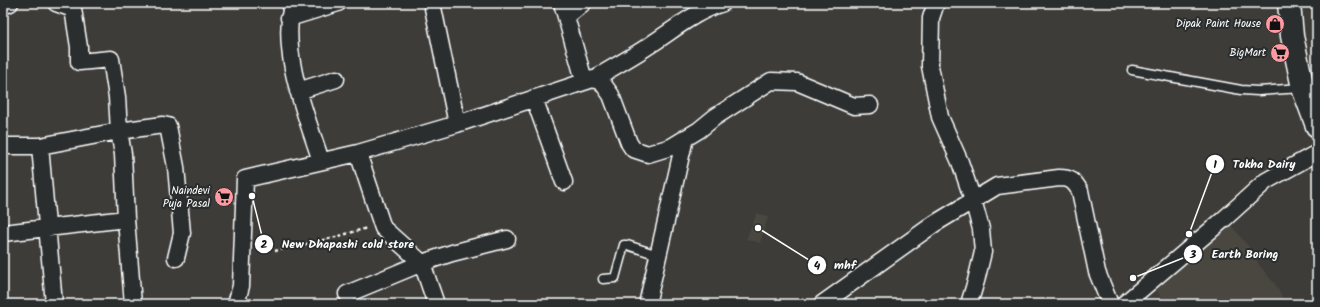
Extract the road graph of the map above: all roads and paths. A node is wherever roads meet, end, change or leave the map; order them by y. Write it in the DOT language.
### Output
graph roads {
  1 [pos="10,3"];
  2 [pos="56,3"];
  3 [pos="338,3"];
  4 [pos="432,3"];
  5 [pos="582,3"];
  6 [pos="723,3"];
  7 [pos="936,3"];
  8 [pos="1290,3"];
  9 [pos="3,6"];
  10 [pos="73,6"];
  11 [pos="564,10"];
  12 [pos="290,11"];
  13 [pos="1132,70"];
  14 [pos="336,79"];
  15 [pos="590,80"];
  16 [pos="1303,88"];
  17 [pos="298,91"];
  18 [pos="534,98"];
  19 [pos="870,105"];
  20 [pos="457,124"];
  21 [pos="1317,126"];
  22 [pos="119,131"];
  23 [pos="685,138"];
  24 [pos="3,146"];
  25 [pos="40,146"];
  26 [pos="358,153"];
  27 [pos="1317,153"];
  28 [pos="321,161"];
  29 [pos="564,182"];
  30 [pos="973,200"];
  31 [pos="126,219"];
  32 [pos="381,224"];
  33 [pos="47,229"];
  34 [pos="3,233"];
  35 [pos="507,239"];
  36 [pos="275,251"];
  37 [pos="658,255"];
  38 [pos="176,258"];
  39 [pos="422,263"];
  40 [pos="603,279"];
  41 [pos="347,294"];
  42 [pos="648,300"];
  43 [pos="54,304"];
  44 [pos="133,304"];
  45 [pos="236,304"];
  46 [pos="436,304"];
  47 [pos="822,304"];
  48 [pos="969,304"];
  49 [pos="1110,304"];
  50 [pos="1124,304"];
  1 -- 9 [label="street"];
  2 -- 10 [label="street"];
  3 -- 12 [label="street"];
  4 -- 20 [label="street"];
  5 -- 11 [label="street"];
  6 -- 15 [label="street"];
  7 -- 30 [label="street"];
  8 -- 16 [label="main road"];
  10 -- 22 [label="street"];
  11 -- 15 [label="street"];
  12 -- 17 [label="street"];
  13 -- 16 [label="lane"];
  14 -- 17 [label="street"];
  15 -- 18 [label="street"];
  15 -- 23 [label="street"];
  16 -- 21 [label="main road"];
  17 -- 28 [label="street"];
  18 -- 20 [label="street"];
  18 -- 29 [label="street"];
  19 -- 23 [label="street"];
  20 -- 26 [label="street"];
  22 -- 25 [label="street"];
  22 -- 31 [label="street"];
  22 -- 38 [label="street"];
  23 -- 37 [label="street"];
  24 -- 25 [label="street"];
  25 -- 33 [label="street"];
  26 -- 28 [label="street"];
  26 -- 32 [label="street"];
  27 -- 50 [label="street"];
  28 -- 45 [label="street"];
  30 -- 47 [label="street"];
  30 -- 48 [label="street"];
  30 -- 49 [label="street"];
  31 -- 33 [label="street"];
  31 -- 44 [label="street"];
  32 -- 36 [label="path"];
  32 -- 39 [label="street"];
  33 -- 34 [label="street"];
  33 -- 43 [label="street"];
  35 -- 39 [label="street"];
  37 -- 40 [label="lane"];
  37 -- 42 [label="street"];
  39 -- 41 [label="street"];
  39 -- 46 [label="street"];
}
